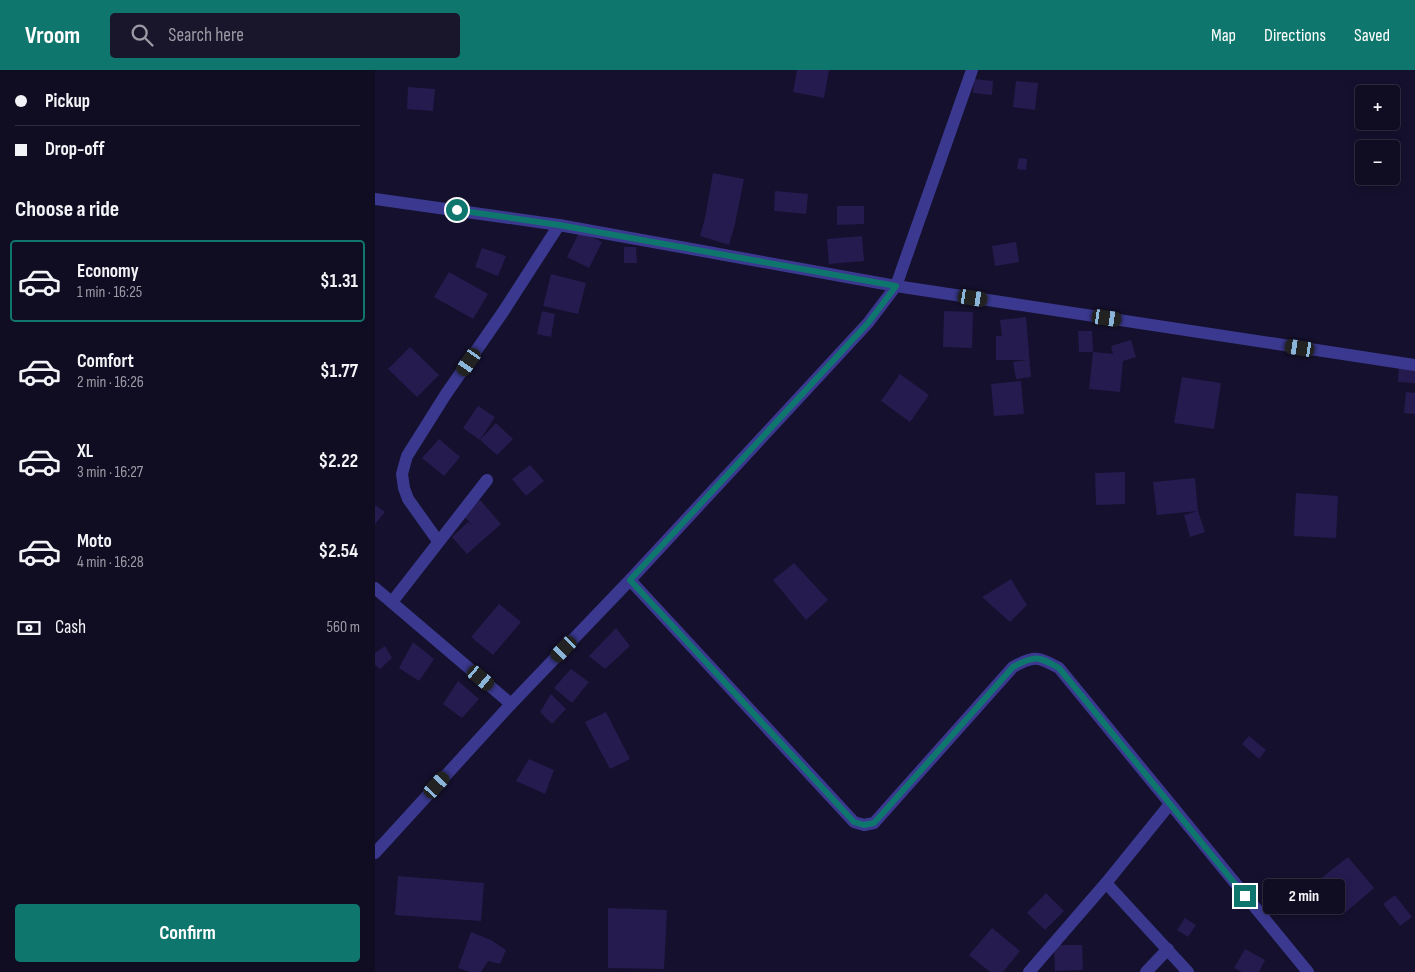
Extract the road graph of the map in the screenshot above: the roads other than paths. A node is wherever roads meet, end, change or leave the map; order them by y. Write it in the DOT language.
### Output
graph roads {
  1 [pos="972,70"];
  2 [pos="375,198"];
  3 [pos="559,225"];
  4 [pos="896,286"];
  5 [pos="1415,365"];
  6 [pos="487,480"];
  7 [pos="438,541"];
  8 [pos="630,580"];
  9 [pos="375,588"];
  10 [pos="391,602"];
  11 [pos="511,704"];
  12 [pos="1170,804"];
  13 [pos="375,853"];
  14 [pos="1106,883"];
  15 [pos="1167,949"];
  16 [pos="1029,972"];
  17 [pos="1146,972"];
  18 [pos="1188,972"];
  19 [pos="1308,972"];
  1 -- 4 [label="street"];
  2 -- 3 [label="street"];
  3 -- 4 [label="street"];
  3 -- 7 [label="street"];
  4 -- 5 [label="street"];
  4 -- 8 [label="street"];
  6 -- 7 [label="street"];
  7 -- 10 [label="street"];
  8 -- 11 [label="street"];
  8 -- 12 [label="street"];
  9 -- 10 [label="street"];
  10 -- 11 [label="street"];
  11 -- 13 [label="street"];
  12 -- 14 [label="street"];
  12 -- 19 [label="street"];
  14 -- 15 [label="street"];
  14 -- 16 [label="street"];
  15 -- 17 [label="street"];
  15 -- 18 [label="street"];
}
